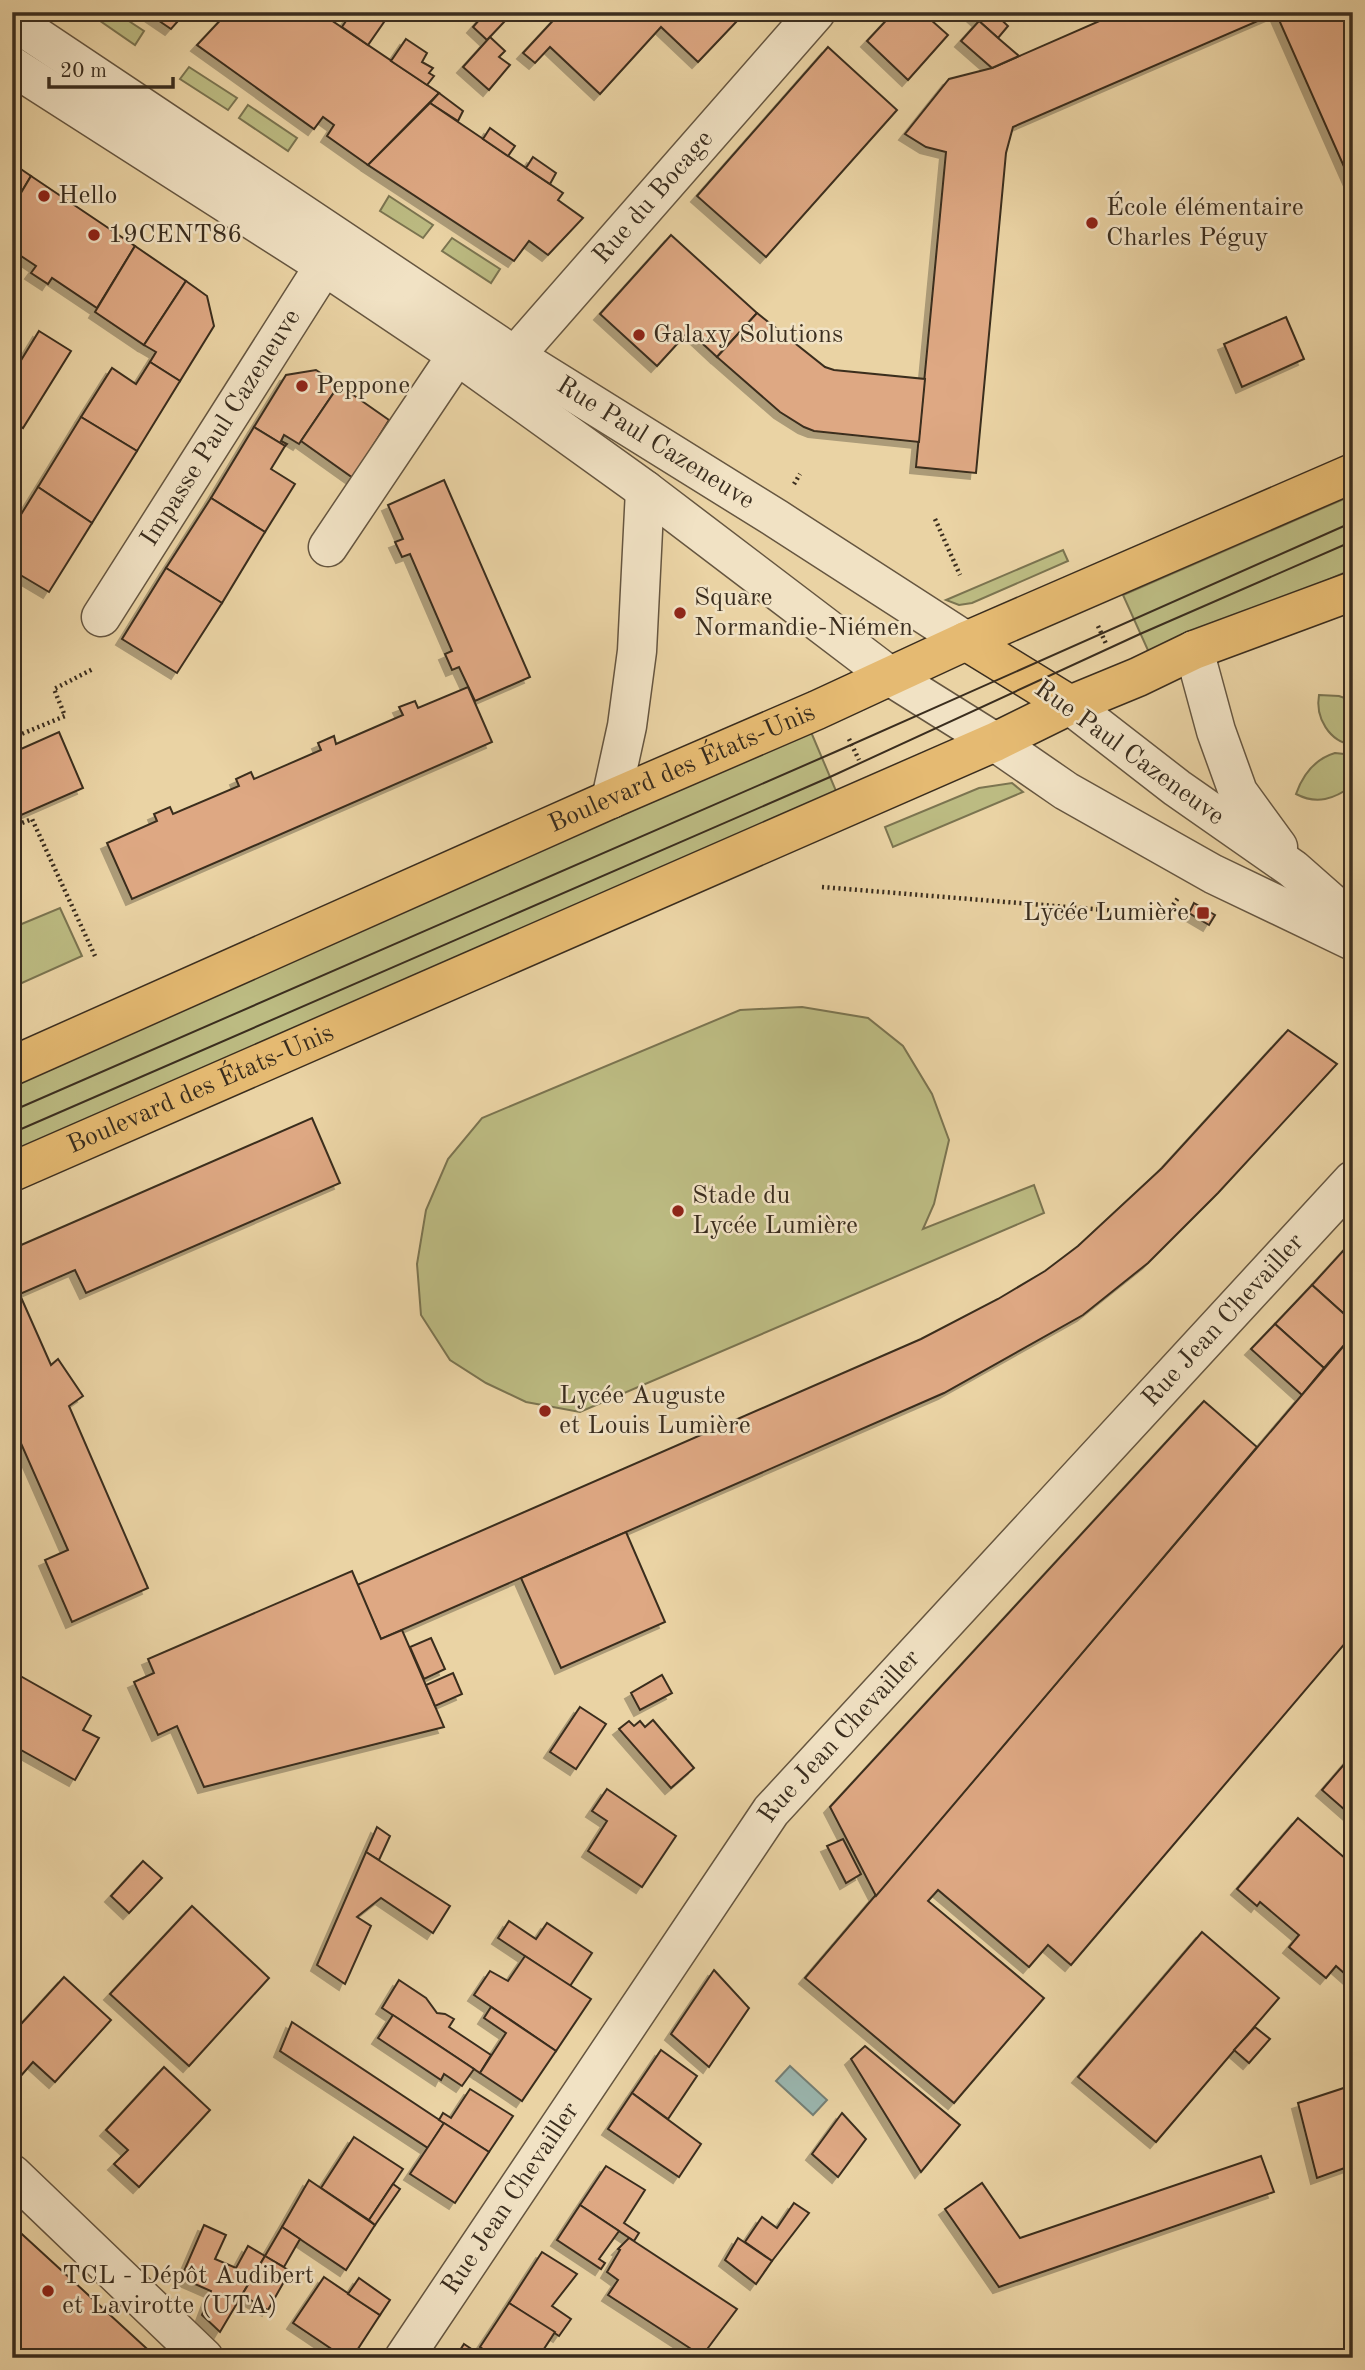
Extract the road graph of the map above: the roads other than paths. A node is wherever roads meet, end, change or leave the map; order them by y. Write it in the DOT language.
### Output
graph roads {
  1 [pos="816,12"];
  2 [pos="12,20"];
  3 [pos="12,66"];
  4 [pos="332,253"];
  5 [pos="457,355"];
  6 [pos="503,369"];
  7 [pos="1353,473"];
  8 [pos="645,490"];
  9 [pos="328,547"];
  10 [pos="1353,591"];
  11 [pos="101,617"];
  12 [pos="966,641"];
  13 [pos="1194,650"];
  14 [pos="891,677"];
  15 [pos="1070,705"];
  16 [pos="995,742"];
  17 [pos="611,799"];
  18 [pos="1293,869"];
  19 [pos="1353,922"];
  20 [pos="1353,941"];
  21 [pos="12,1066"];
  22 [pos="12,1172"];
  23 [pos="1353,1180"];
  24 [pos="12,2174"];
  25 [pos="204,2358"];
  26 [pos="404,2358"];
  1 -- 6 [label="street, Rue du Bocage"];
  2 -- 4 [label="street, Rue Paul Cazeneuve"];
  3 -- 4 [label="street, Rue Paul Cazeneuve"];
  4 -- 5 [label="street, Rue Paul Cazeneuve"];
  4 -- 6 [label="street, Rue Paul Cazeneuve"];
  4 -- 11 [label="street, Impasse Paul Cazeneuve"];
  5 -- 6 [label="street, Rue Paul Cazeneuve"];
  5 -- 9 [label="street"];
  6 -- 8 [label="street, Rue Paul Cazeneuve"];
  6 -- 12 [label="street, Rue Paul Cazeneuve"];
  7 -- 12 [label="main road, Boulevard des États-Unis"];
  8 -- 14 [label="street, Rue Paul Cazeneuve"];
  8 -- 17 [label="street, Rue Paul Cazeneuve"];
  10 -- 13 [label="main road, Boulevard des États-Unis"];
  12 -- 14 [label="main road, Boulevard des États-Unis"];
  12 -- 15 [label="main road, Rue Paul Cazeneuve"];
  13 -- 15 [label="main road, Boulevard des États-Unis"];
  13 -- 18 [label="street, Rue Paul Cazeneuve"];
  14 -- 16 [label="street, Rue Paul Cazeneuve"];
  14 -- 17 [label="main road, Boulevard des États-Unis"];
  15 -- 16 [label="main road, Boulevard des États-Unis"];
  15 -- 18 [label="street, Rue Paul Cazeneuve"];
  16 -- 20 [label="street, Rue Paul Cazeneuve"];
  16 -- 22 [label="main road, Boulevard des États-Unis"];
  17 -- 21 [label="main road, Boulevard des États-Unis"];
  18 -- 19 [label="street, Rue Paul Cazeneuve"];
  23 -- 26 [label="street, Rue Jean Chevailler"];
  24 -- 25 [label="street"];
}
